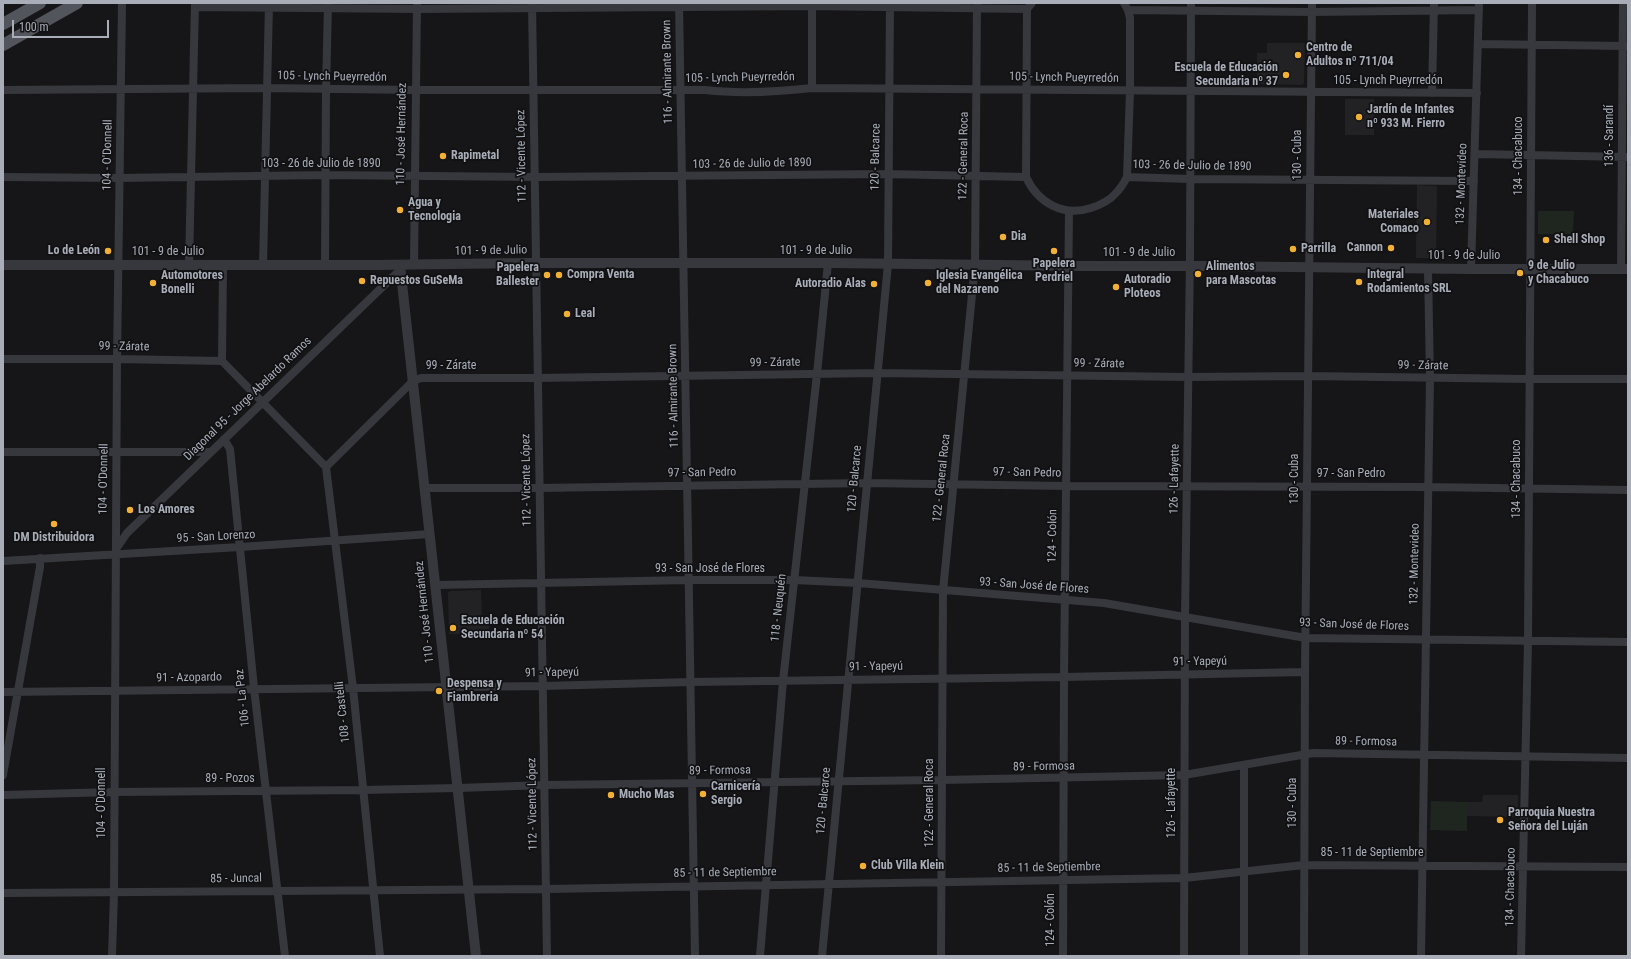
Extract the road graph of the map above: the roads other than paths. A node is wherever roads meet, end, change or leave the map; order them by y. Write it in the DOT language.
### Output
graph roads {
  1 [pos="40,3"];
  2 [pos="77,3"];
  3 [pos="122,3"];
  4 [pos="1532,3"];
  5 [pos="1623,3"];
  6 [pos="812,4"];
  7 [pos="195,5"];
  8 [pos="268,5"];
  9 [pos="328,5"];
  10 [pos="679,5"];
  11 [pos="890,5"];
  12 [pos="977,5"];
  13 [pos="417,6"];
  14 [pos="533,6"];
  15 [pos="1029,6"];
  16 [pos="1126,6"];
  17 [pos="1191,7"];
  18 [pos="1312,7"];
  19 [pos="1434,7"];
  20 [pos="1479,7"];
  21 [pos="3,24"];
  22 [pos="1478,44"];
  23 [pos="1532,44"];
  24 [pos="3,45"];
  25 [pos="1625,46"];
  26 [pos="267,88"];
  27 [pos="812,88"];
  28 [pos="533,89"];
  29 [pos="889,89"];
  30 [pos="977,89"];
  31 [pos="1026,89"];
  32 [pos="3,90"];
  33 [pos="121,90"];
  34 [pos="194,90"];
  35 [pos="326,90"];
  36 [pos="416,90"];
  37 [pos="680,90"];
  38 [pos="1130,91"];
  39 [pos="1190,91"];
  40 [pos="1310,93"];
  41 [pos="1432,93"];
  42 [pos="1477,93"];
  43 [pos="1475,154"];
  44 [pos="1531,155"];
  45 [pos="1625,157"];
  46 [pos="888,174"];
  47 [pos="325,175"];
  48 [pos="414,176"];
  49 [pos="976,176"];
  50 [pos="1127,176"];
  51 [pos="3,177"];
  52 [pos="191,177"];
  53 [pos="264,177"];
  54 [pos="682,177"];
  55 [pos="1026,177"];
  56 [pos="119,178"];
  57 [pos="534,178"];
  58 [pos="1190,179"];
  59 [pos="1310,180"];
  60 [pos="1474,181"];
  61 [pos="1069,211"];
  62 [pos="536,263"];
  63 [pos="683,263"];
  64 [pos="828,263"];
  65 [pos="414,264"];
  66 [pos="888,264"];
  67 [pos="975,264"];
  68 [pos="3,265"];
  69 [pos="119,265"];
  70 [pos="189,265"];
  71 [pos="224,265"];
  72 [pos="263,265"];
  73 [pos="325,265"];
  74 [pos="1068,266"];
  75 [pos="1190,266"];
  76 [pos="1309,267"];
  77 [pos="400,268"];
  78 [pos="1428,269"];
  79 [pos="1531,269"];
  80 [pos="1625,269"];
  81 [pos="1471,270"];
  82 [pos="116,359"];
  83 [pos="3,360"];
  84 [pos="222,361"];
  85 [pos="877,373"];
  86 [pos="818,374"];
  87 [pos="964,374"];
  88 [pos="1067,375"];
  89 [pos="686,376"];
  90 [pos="1308,376"];
  91 [pos="1188,377"];
  92 [pos="537,378"];
  93 [pos="1430,378"];
  94 [pos="1529,379"];
  95 [pos="1628,379"];
  96 [pos="413,381"];
  97 [pos="263,402"];
  98 [pos="224,439"];
  99 [pos="3,452"];
  100 [pos="117,452"];
  101 [pos="210,452"];
  102 [pos="326,466"];
  103 [pos="804,483"];
  104 [pos="867,483"];
  105 [pos="954,484"];
  106 [pos="687,485"];
  107 [pos="1066,486"];
  108 [pos="1187,486"];
  109 [pos="1307,486"];
  110 [pos="1428,487"];
  111 [pos="425,488"];
  112 [pos="539,488"];
  113 [pos="1529,488"];
  114 [pos="1628,490"];
  115 [pos="430,534"];
  116 [pos="335,542"];
  117 [pos="240,548"];
  118 [pos="116,551"];
  119 [pos="40,558"];
  120 [pos="3,561"];
  121 [pos="689,580"];
  122 [pos="794,580"];
  123 [pos="542,583"];
  124 [pos="858,583"];
  125 [pos="436,585"];
  126 [pos="943,591"];
  127 [pos="1065,600"];
  128 [pos="1185,617"];
  129 [pos="1306,638"];
  130 [pos="1426,639"];
  131 [pos="1528,641"];
  132 [pos="1628,642"];
  133 [pos="1305,672"];
  134 [pos="1185,674"];
  135 [pos="1064,677"];
  136 [pos="942,678"];
  137 [pos="848,679"];
  138 [pos="783,681"];
  139 [pos="690,682"];
  140 [pos="447,686"];
  141 [pos="543,686"];
  142 [pos="254,688"];
  143 [pos="352,688"];
  144 [pos="115,691"];
  145 [pos="3,692"];
  146 [pos="17,692"];
  147 [pos="1305,754"];
  148 [pos="1423,755"];
  149 [pos="1525,756"];
  150 [pos="1628,758"];
  151 [pos="1244,765"];
  152 [pos="3,775"];
  153 [pos="1184,775"];
  154 [pos="1064,778"];
  155 [pos="941,780"];
  156 [pos="775,782"];
  157 [pos="838,782"];
  158 [pos="545,784"];
  159 [pos="692,784"];
  160 [pos="458,788"];
  161 [pos="363,790"];
  162 [pos="266,791"];
  163 [pos="114,792"];
  164 [pos="3,795"];
  165 [pos="1304,865"];
  166 [pos="1423,866"];
  167 [pos="1524,866"];
  168 [pos="1628,867"];
  169 [pos="1245,870"];
  170 [pos="1184,878"];
  171 [pos="1063,879"];
  172 [pos="942,881"];
  173 [pos="829,883"];
  174 [pos="694,885"];
  175 [pos="766,885"];
  176 [pos="469,889"];
  177 [pos="546,889"];
  178 [pos="373,890"];
  179 [pos="277,891"];
  180 [pos="3,893"];
  181 [pos="114,893"];
  182 [pos="112,956"];
  183 [pos="285,956"];
  184 [pos="380,956"];
  185 [pos="476,956"];
  186 [pos="547,956"];
  187 [pos="695,956"];
  188 [pos="760,956"];
  189 [pos="822,956"];
  190 [pos="941,956"];
  191 [pos="1063,956"];
  192 [pos="1184,956"];
  193 [pos="1244,956"];
  194 [pos="1304,956"];
  195 [pos="1421,956"];
  196 [pos="1521,956"];
  1 -- 21 [label="main road"];
  2 -- 24 [label="main road"];
  3 -- 33 [label="street, 104 - O'Donnell"];
  4 -- 23 [label="street, 134 - Chacabuco"];
  5 -- 25 [label="street, 136 - Sarandí"];
  6 -- 10 [label="street"];
  6 -- 11 [label="street"];
  6 -- 27 [label="street"];
  7 -- 8 [label="street"];
  7 -- 34 [label="street"];
  8 -- 9 [label="street"];
  8 -- 26 [label="street"];
  9 -- 13 [label="street"];
  9 -- 35 [label="street"];
  10 -- 14 [label="street"];
  10 -- 37 [label="street, 116 - Almirante Brown"];
  11 -- 12 [label="street"];
  11 -- 29 [label="street, 120 - Balcarce"];
  12 -- 15 [label="street"];
  12 -- 30 [label="street, 122 - General Roca"];
  13 -- 14 [label="street"];
  13 -- 36 [label="street, 110 - José Hernández"];
  14 -- 28 [label="street, 112 - Vicente López"];
  15 -- 31 [label="street"];
  16 -- 17 [label="street"];
  16 -- 38 [label="street"];
  17 -- 18 [label="street"];
  17 -- 39 [label="street, 126 - Lafayette"];
  18 -- 19 [label="street"];
  18 -- 40 [label="street, 130 - Cuba"];
  19 -- 20 [label="street"];
  19 -- 41 [label="street"];
  20 -- 22 [label="street, 132 - Montevideo"];
  22 -- 23 [label="street"];
  22 -- 42 [label="street, 132 - Montevideo"];
  23 -- 25 [label="street"];
  23 -- 44 [label="street, 134 - Chacabuco"];
  25 -- 45 [label="street, 136 - Sarandí"];
  26 -- 34 [label="street, 105 - Lynch Pueyrredón"];
  26 -- 35 [label="street, 105 - Lynch Pueyrredón"];
  26 -- 53 [label="street"];
  27 -- 29 [label="street, 105 - Lynch Pueyrredón"];
  27 -- 37 [label="street, 105 - Lynch Pueyrredón"];
  28 -- 36 [label="street, 105 - Lynch Pueyrredón"];
  28 -- 37 [label="street, 105 - Lynch Pueyrredón"];
  28 -- 57 [label="street, 112 - Vicente López"];
  29 -- 30 [label="street, 105 - Lynch Pueyrredón"];
  29 -- 46 [label="street, 120 - Balcarce"];
  30 -- 31 [label="street, 105 - Lynch Pueyrredón"];
  30 -- 49 [label="street, 122 - General Roca"];
  31 -- 38 [label="street, 105 - Lynch Pueyrredón"];
  31 -- 55 [label="street"];
  32 -- 33 [label="street, 105 - Lynch Pueyrredón"];
  33 -- 34 [label="street, 105 - Lynch Pueyrredón"];
  33 -- 56 [label="street, 104 - O'Donnell"];
  34 -- 52 [label="street"];
  35 -- 36 [label="street, 105 - Lynch Pueyrredón"];
  35 -- 47 [label="street"];
  36 -- 48 [label="street, 110 - José Hernández"];
  37 -- 54 [label="street, 116 - Almirante Brown"];
  38 -- 39 [label="street, 105 - Lynch Pueyrredón"];
  38 -- 50 [label="street"];
  39 -- 40 [label="street, 105 - Lynch Pueyrredón"];
  39 -- 58 [label="street, 126 - Lafayette"];
  40 -- 41 [label="street, 105 - Lynch Pueyrredón"];
  40 -- 59 [label="street, 130 - Cuba"];
  41 -- 42 [label="street, 105 - Lynch Pueyrredón"];
  42 -- 43 [label="street, 132 - Montevideo"];
  43 -- 44 [label="street"];
  43 -- 60 [label="street, 132 - Montevideo"];
  44 -- 45 [label="street"];
  44 -- 79 [label="street, 134 - Chacabuco"];
  45 -- 80 [label="street, 136 - Sarandí"];
  46 -- 49 [label="street, 103 - 26 de Julio de 1890"];
  46 -- 54 [label="street, 103 - 26 de Julio de 1890"];
  46 -- 66 [label="street, 120 - Balcarce"];
  47 -- 48 [label="street, 103 - 26 de Julio de 1890"];
  47 -- 53 [label="street, 103 - 26 de Julio de 1890"];
  47 -- 73 [label="street"];
  48 -- 57 [label="street, 103 - 26 de Julio de 1890"];
  48 -- 65 [label="street, 110 - José Hernández"];
  49 -- 55 [label="street, 103 - 26 de Julio de 1890"];
  49 -- 67 [label="street, 122 - General Roca"];
  50 -- 58 [label="street, 103 - 26 de Julio de 1890"];
  50 -- 61 [label="street, 103 - 26 de Julio de 1890"];
  51 -- 56 [label="street, 103 - 26 de Julio de 1890"];
  52 -- 53 [label="street, 103 - 26 de Julio de 1890"];
  52 -- 56 [label="street, 103 - 26 de Julio de 1890"];
  52 -- 70 [label="street"];
  53 -- 72 [label="street"];
  54 -- 57 [label="street, 103 - 26 de Julio de 1890"];
  54 -- 63 [label="street, 116 - Almirante Brown"];
  55 -- 61 [label="street, 103 - 26 de Julio de 1890"];
  56 -- 69 [label="street, 104 - O'Donnell"];
  57 -- 62 [label="street, 112 - Vicente López"];
  58 -- 59 [label="street, 103 - 26 de Julio de 1890"];
  58 -- 75 [label="street, 126 - Lafayette"];
  59 -- 60 [label="street, 103 - 26 de Julio de 1890"];
  59 -- 76 [label="street, 130 - Cuba"];
  60 -- 81 [label="street, 132 - Montevideo"];
  61 -- 74 [label="street, 124 - Colón"];
  62 -- 63 [label="street, 101 - 9 de Julio"];
  62 -- 65 [label="street, 101 - 9 de Julio"];
  62 -- 92 [label="street, 112 - Vicente López"];
  63 -- 64 [label="street, 101 - 9 de Julio"];
  63 -- 89 [label="street, 116 - Almirante Brown"];
  64 -- 66 [label="street, 101 - 9 de Julio"];
  64 -- 86 [label="street, 118 - Neuquén"];
  65 -- 77 [label="street, 101 - 9 de Julio"];
  66 -- 67 [label="street, 101 - 9 de Julio"];
  66 -- 85 [label="street, 120 - Balcarce"];
  67 -- 74 [label="street, 101 - 9 de Julio"];
  67 -- 87 [label="street, 122 - General Roca"];
  68 -- 69 [label="street, 101 - 9 de Julio"];
  69 -- 70 [label="street, 101 - 9 de Julio"];
  69 -- 82 [label="street, 104 - O'Donnell"];
  70 -- 71 [label="street, 101 - 9 de Julio"];
  71 -- 72 [label="street, 101 - 9 de Julio"];
  71 -- 84 [label="street"];
  72 -- 73 [label="street, 101 - 9 de Julio"];
  73 -- 77 [label="street, 101 - 9 de Julio"];
  74 -- 75 [label="street, 101 - 9 de Julio"];
  74 -- 88 [label="street, 124 - Colón"];
  75 -- 76 [label="street, 101 - 9 de Julio"];
  75 -- 91 [label="street, 126 - Lafayette"];
  76 -- 78 [label="street, 101 - 9 de Julio"];
  76 -- 90 [label="street, 130 - Cuba"];
  77 -- 96 [label="street, 110 - José Hernández"];
  77 -- 97 [label="street, Diagonal 95 - Jorge Abelardo Ramos"];
  78 -- 81 [label="street, 101 - 9 de Julio"];
  78 -- 93 [label="street, 132 - Montevideo"];
  79 -- 80 [label="street, 101 - 9 de Julio"];
  79 -- 81 [label="street, 101 - 9 de Julio"];
  79 -- 94 [label="street, 134 - Chacabuco"];
  82 -- 83 [label="street, 99 - Zárate"];
  82 -- 84 [label="street, 99 - Zárate"];
  82 -- 100 [label="street, 104 - O'Donnell"];
  84 -- 97 [label="street"];
  85 -- 86 [label="street, 99 - Zárate"];
  85 -- 87 [label="street, 99 - Zárate"];
  85 -- 104 [label="street, 120 - Balcarce"];
  86 -- 89 [label="street, 99 - Zárate"];
  86 -- 103 [label="street, 118 - Neuquén"];
  87 -- 88 [label="street, 99 - Zárate"];
  87 -- 105 [label="street, 122 - General Roca"];
  88 -- 91 [label="street, 99 - Zárate"];
  88 -- 107 [label="street, 124 - Colón"];
  89 -- 92 [label="street, 99 - Zárate"];
  89 -- 106 [label="street, 116 - Almirante Brown"];
  90 -- 91 [label="street, 99 - Zárate"];
  90 -- 93 [label="street, 99 - Zárate"];
  90 -- 109 [label="street, 130 - Cuba"];
  91 -- 108 [label="street, 126 - Lafayette"];
  92 -- 96 [label="street, 99 - Zárate"];
  92 -- 112 [label="street, 112 - Vicente López"];
  93 -- 94 [label="street, 99 - Zárate"];
  93 -- 110 [label="street, 132 - Montevideo"];
  94 -- 95 [label="street, 99 - Zárate"];
  94 -- 113 [label="street, 134 - Chacabuco"];
  96 -- 102 [label="street, 99 - Zárate"];
  96 -- 111 [label="street, 110 - José Hernández"];
  97 -- 98 [label="street, Diagonal 95 - Jorge Abelardo Ramos"];
  97 -- 102 [label="street"];
  98 -- 101 [label="street, Diagonal 95 - Jorge Abelardo Ramos"];
  98 -- 117 [label="street, 106 - La Paz"];
  99 -- 100 [label="street"];
  100 -- 101 [label="street"];
  100 -- 118 [label="street, 104 - O'Donnell"];
  101 -- 118 [label="street, Diagonal 95 - Jorge Abelardo Ramos"];
  102 -- 116 [label="street, 108 - Castelli"];
  103 -- 104 [label="street, 97 - San Pedro"];
  103 -- 106 [label="street, 97 - San Pedro"];
  103 -- 122 [label="street, 118 - Neuquén"];
  104 -- 105 [label="street, 97 - San Pedro"];
  104 -- 124 [label="street, 120 - Balcarce"];
  105 -- 107 [label="street, 97 - San Pedro"];
  105 -- 126 [label="street, 122 - General Roca"];
  106 -- 112 [label="street, 97 - San Pedro"];
  106 -- 121 [label="street, 116 - Almirante Brown"];
  107 -- 108 [label="street, 97 - San Pedro"];
  107 -- 127 [label="street, 124 - Colón"];
  108 -- 109 [label="street, 97 - San Pedro"];
  108 -- 128 [label="street, 126 - Lafayette"];
  109 -- 110 [label="street, 97 - San Pedro"];
  109 -- 129 [label="street, 130 - Cuba"];
  110 -- 113 [label="street, 97 - San Pedro"];
  110 -- 130 [label="street, 132 - Montevideo"];
  111 -- 112 [label="street, 97 - San Pedro"];
  111 -- 115 [label="street, 110 - José Hernández"];
  112 -- 123 [label="street, 112 - Vicente López"];
  113 -- 114 [label="street, 97 - San Pedro"];
  113 -- 131 [label="street, 134 - Chacabuco"];
  115 -- 116 [label="street, 95 - San Lorenzo"];
  115 -- 125 [label="street, 110 - José Hernández"];
  116 -- 117 [label="street, 95 - San Lorenzo"];
  116 -- 143 [label="street, 108 - Castelli"];
  117 -- 118 [label="street, 95 - San Lorenzo"];
  117 -- 142 [label="street, 106 - La Paz"];
  118 -- 119 [label="street, 95 - San Lorenzo"];
  118 -- 144 [label="street, 104 - O'Donnell"];
  119 -- 120 [label="street, 95 - San Lorenzo"];
  119 -- 146 [label="street"];
  121 -- 122 [label="street, 93 - San José de Flores"];
  121 -- 123 [label="street, 93 - San José de Flores"];
  121 -- 139 [label="street, 116 - Almirante Brown"];
  122 -- 124 [label="street, 93 - San José de Flores"];
  122 -- 138 [label="street, 118 - Neuquén"];
  123 -- 125 [label="street, 93 - San José de Flores"];
  123 -- 141 [label="street, 112 - Vicente López"];
  124 -- 126 [label="street, 93 - San José de Flores"];
  124 -- 137 [label="street, 120 - Balcarce"];
  125 -- 140 [label="street, 110 - José Hernández"];
  126 -- 127 [label="street, 93 - San José de Flores"];
  126 -- 136 [label="street, 122 - General Roca"];
  127 -- 128 [label="street, 93 - San José de Flores"];
  127 -- 135 [label="street, 124 - Colón"];
  128 -- 129 [label="street, 93 - San José de Flores"];
  128 -- 134 [label="street, 126 - Lafayette"];
  129 -- 130 [label="street, 93 - San José de Flores"];
  129 -- 133 [label="street, 130 - Cuba"];
  130 -- 131 [label="street, 93 - San José de Flores"];
  130 -- 148 [label="street, 132 - Montevideo"];
  131 -- 132 [label="street, 93 - San José de Flores"];
  131 -- 149 [label="street, 134 - Chacabuco"];
  133 -- 134 [label="street, 91 - Yapeyú"];
  133 -- 147 [label="street, 130 - Cuba"];
  134 -- 135 [label="street, 91 - Yapeyú"];
  134 -- 153 [label="street, 126 - Lafayette"];
  135 -- 136 [label="street, 91 - Yapeyú"];
  135 -- 154 [label="street, 124 - Colón"];
  136 -- 137 [label="street, 91 - Yapeyú"];
  136 -- 155 [label="street, 122 - General Roca"];
  137 -- 138 [label="street, 91 - Yapeyú"];
  137 -- 157 [label="street, 120 - Balcarce"];
  138 -- 139 [label="street, 91 - Yapeyú"];
  138 -- 156 [label="street, 118 - Neuquén"];
  139 -- 141 [label="street, 91 - Yapeyú"];
  139 -- 159 [label="street, 116 - Almirante Brown"];
  140 -- 141 [label="street, 91 - Yapeyú"];
  140 -- 143 [label="street, 91 - Azopardo"];
  140 -- 160 [label="street, 110 - José Hernández"];
  141 -- 158 [label="street, 112 - Vicente López"];
  142 -- 143 [label="street, 91 - Azopardo"];
  142 -- 144 [label="street, 91 - Azopardo"];
  142 -- 162 [label="street, 106 - La Paz"];
  143 -- 161 [label="street, 108 - Castelli"];
  144 -- 146 [label="street, 91 - Azopardo"];
  144 -- 163 [label="street, 104 - O'Donnell"];
  145 -- 146 [label="street, 91 - Azopardo"];
  146 -- 152 [label="street"];
  147 -- 148 [label="street, 89 - Formosa"];
  147 -- 151 [label="street, 89 - Formosa"];
  147 -- 165 [label="street, 130 - Cuba"];
  148 -- 149 [label="street, 89 - Formosa"];
  148 -- 166 [label="street, 132 - Montevideo"];
  149 -- 150 [label="street, 89 - Formosa"];
  149 -- 167 [label="street, 134 - Chacabuco"];
  151 -- 153 [label="street, 89 - Formosa"];
  151 -- 169 [label="street"];
  153 -- 154 [label="street, 89 - Formosa"];
  153 -- 170 [label="street, 126 - Lafayette"];
  154 -- 155 [label="street, 89 - Formosa"];
  154 -- 171 [label="street, 124 - Colón"];
  155 -- 157 [label="street, 89 - Formosa"];
  155 -- 172 [label="street, 122 - General Roca"];
  156 -- 157 [label="street, 89 - Formosa"];
  156 -- 159 [label="street, 89 - Formosa"];
  156 -- 175 [label="street, 118 - Neuquén"];
  157 -- 173 [label="street, 120 - Balcarce"];
  158 -- 159 [label="street, 89 - Formosa"];
  158 -- 160 [label="street, 89 - Formosa"];
  158 -- 177 [label="street, 112 - Vicente López"];
  159 -- 174 [label="street, 116 - Almirante Brown"];
  160 -- 161 [label="street, 89 - Pozos"];
  160 -- 176 [label="street, 110 - José Hernández"];
  161 -- 162 [label="street, 89 - Pozos"];
  161 -- 178 [label="street, 108 - Castelli"];
  162 -- 163 [label="street, 89 - Pozos"];
  162 -- 179 [label="street, 106 - La Paz"];
  163 -- 164 [label="street, 89 - Pozos"];
  163 -- 181 [label="street, 104 - O'Donnell"];
  165 -- 166 [label="street, 85 - 11 de Septiembre"];
  165 -- 169 [label="street, 85 - 11 de Septiembre"];
  165 -- 194 [label="street, 130 - Cuba"];
  166 -- 167 [label="street, 85 - 11 de Septiembre"];
  166 -- 195 [label="street, 132 - Montevideo"];
  167 -- 168 [label="street, 85 - 11 de Septiembre"];
  167 -- 196 [label="street, 134 - Chacabuco"];
  169 -- 170 [label="street, 85 - 11 de Septiembre"];
  169 -- 193 [label="street"];
  170 -- 171 [label="street, 85 - 11 de Septiembre"];
  170 -- 192 [label="street, 126 - Lafayette"];
  171 -- 172 [label="street, 85 - 11 de Septiembre"];
  171 -- 191 [label="street, 124 - Colón"];
  172 -- 173 [label="street, 85 - 11 de Septiembre"];
  172 -- 190 [label="street, 122 - General Roca"];
  173 -- 175 [label="street, 85 - 11 de Septiembre"];
  173 -- 189 [label="street, 120 - Balcarce"];
  174 -- 175 [label="street, 85 - 11 de Septiembre"];
  174 -- 177 [label="street, 85 - 11 de Septiembre"];
  174 -- 187 [label="street, 116 - Almirante Brown"];
  175 -- 188 [label="street, 118 - Neuquén"];
  176 -- 177 [label="street, 85 - 11 de Septiembre"];
  176 -- 178 [label="street, 85 - Juncal"];
  176 -- 185 [label="street, 110 - José Hernández"];
  177 -- 186 [label="street, 112 - Vicente López"];
  178 -- 179 [label="street, 85 - Juncal"];
  178 -- 184 [label="street, 108 - Castelli"];
  179 -- 181 [label="street, 85 - Juncal"];
  179 -- 183 [label="street, 106 - La Paz"];
  180 -- 181 [label="street, 85 - Juncal"];
  181 -- 182 [label="street, 104 - O'Donnell"];
}
